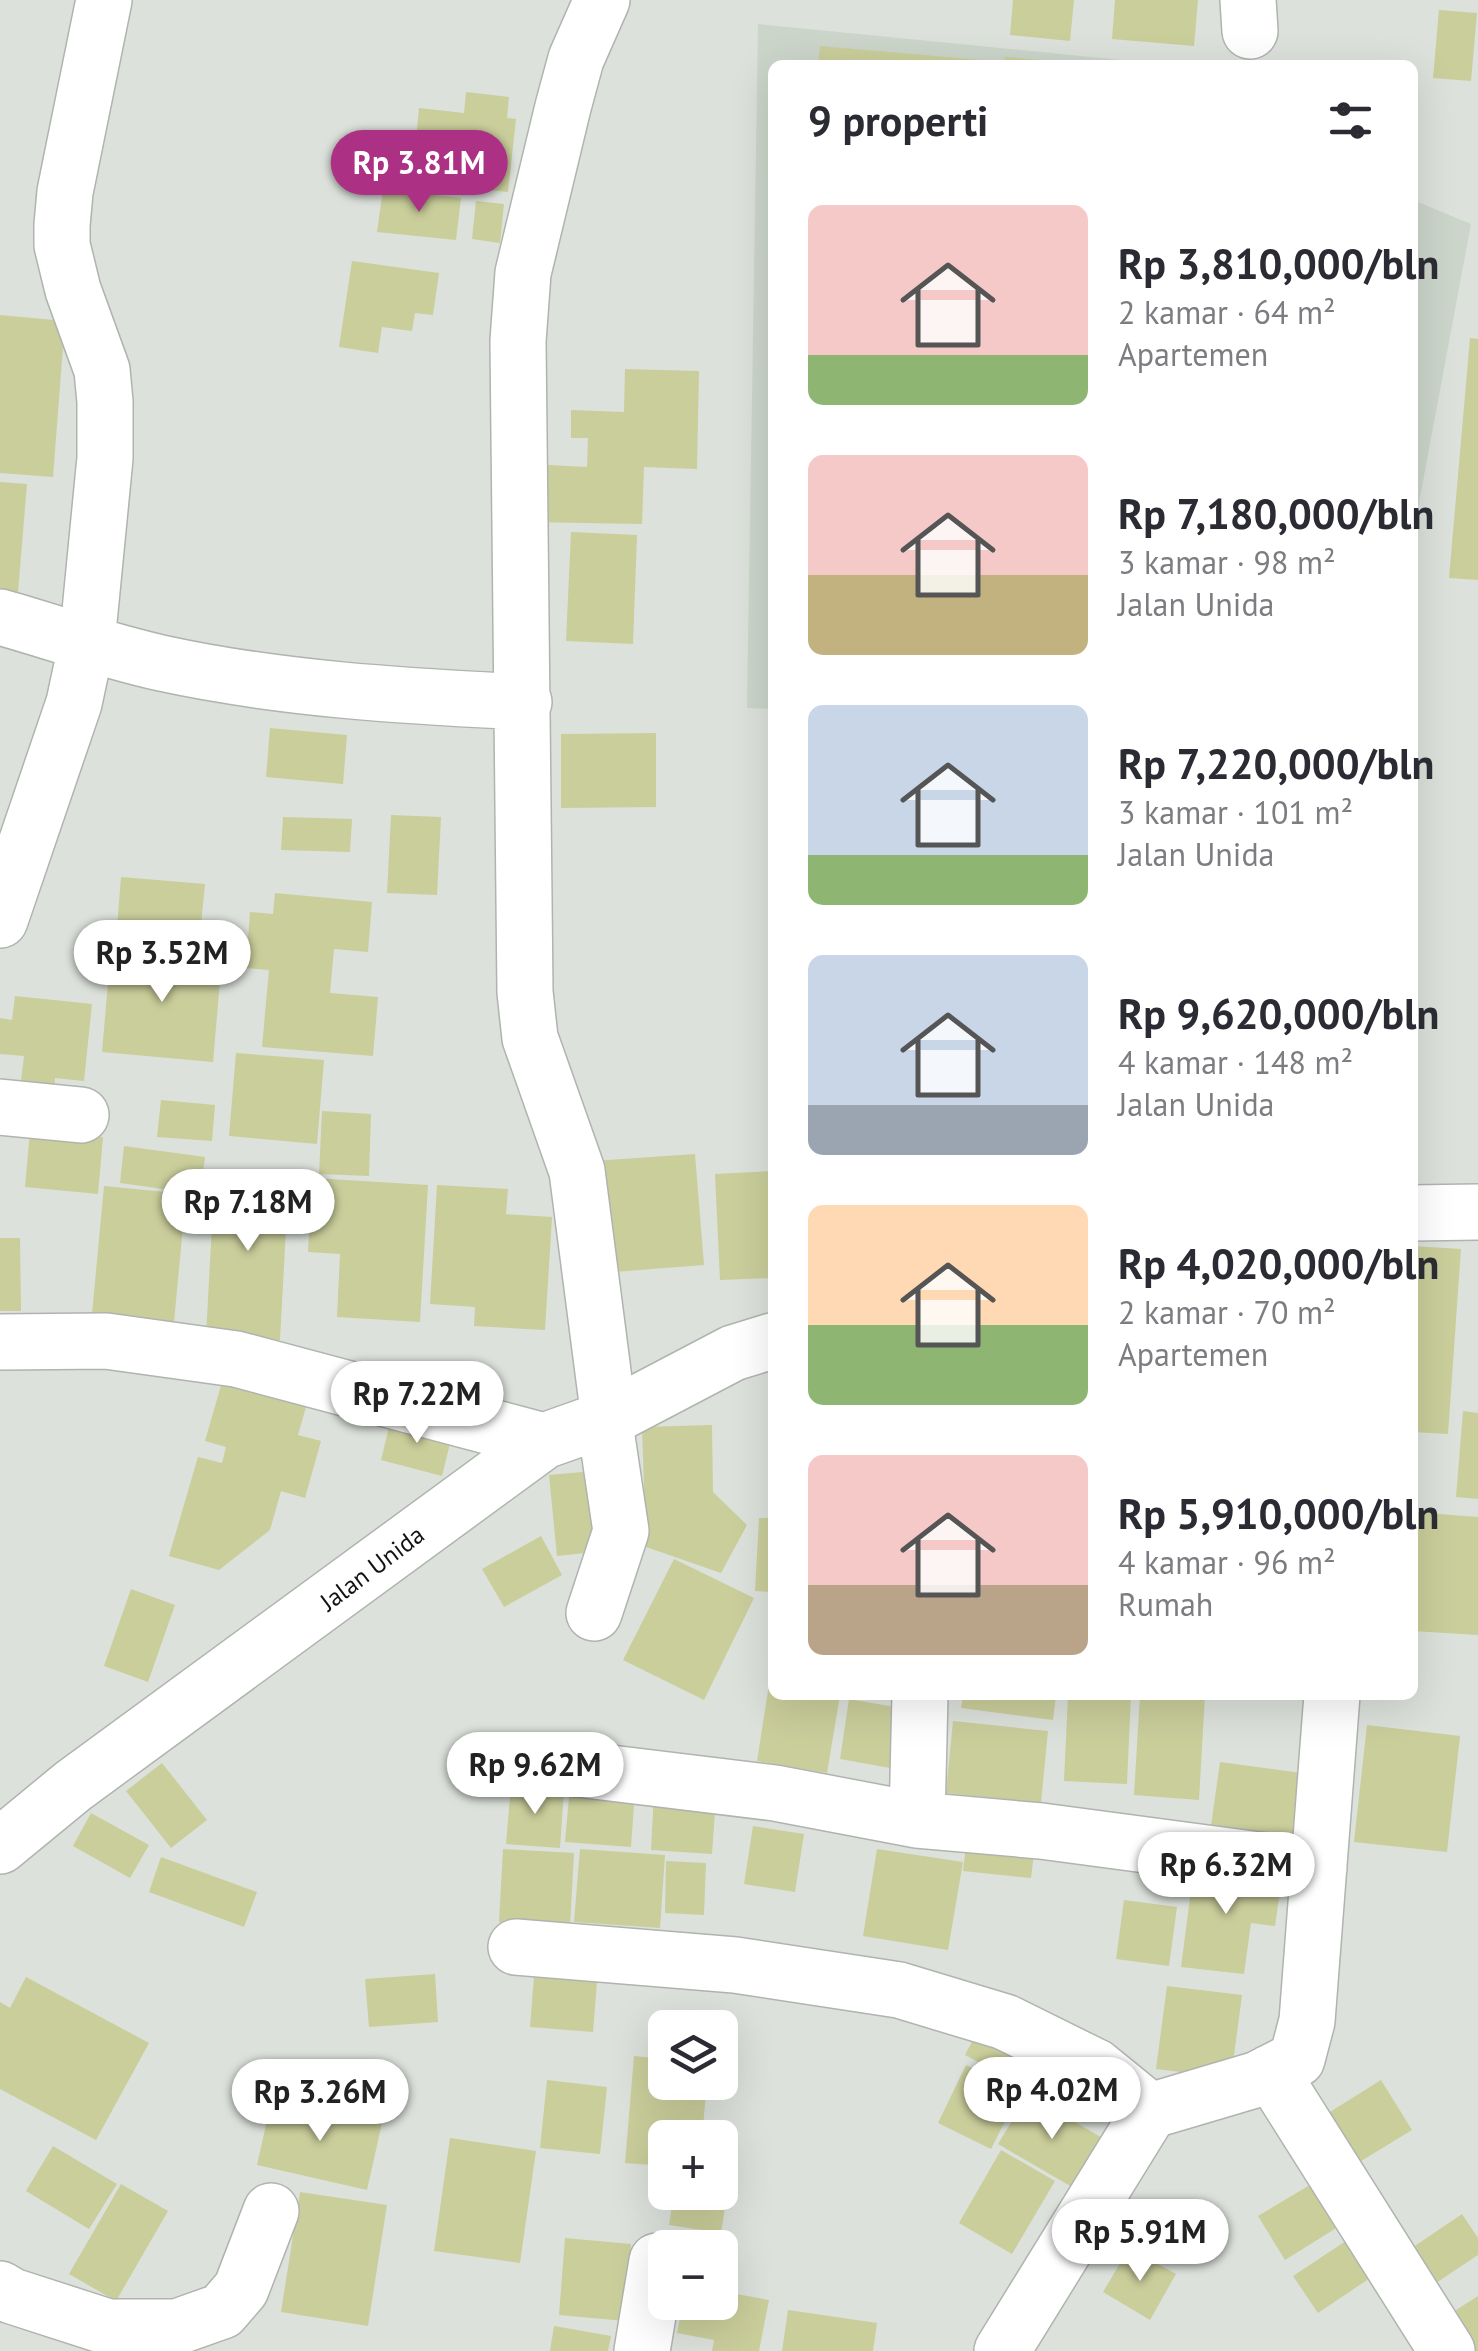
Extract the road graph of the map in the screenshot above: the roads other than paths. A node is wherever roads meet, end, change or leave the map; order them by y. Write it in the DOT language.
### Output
graph roads {
  1 [pos="104,0"];
  2 [pos="602,0"];
  3 [pos="0,616"];
  4 [pos="87,642"];
  5 [pos="524,702"];
  6 [pos="0,920"];
  7 [pos="0,1107"];
  8 [pos="81,1116"];
  9 [pos="1478,1212"];
  10 [pos="1418,1213"];
  11 [pos="0,1342"];
  12 [pos="768,1342"];
  13 [pos="609,1418"];
  14 [pos="544,1441"];
  15 [pos="594,1614"];
  16 [pos="920,1700"];
  17 [pos="1332,1700"];
  18 [pos="553,1766"];
  19 [pos="917,1820"];
  20 [pos="0,1846"];
  21 [pos="1319,1868"];
  22 [pos="516,1947"];
  23 [pos="1272,2072"];
  24 [pos="1150,2111"];
  25 [pos="270,2212"];
  26 [pos="0,2288"];
  27 [pos="648,2315"];
  28 [pos="642,2351"];
  29 [pos="1002,2351"];
  30 [pos="1448,2351"];
  1 -- 4 [label="street"];
  2 -- 5 [label="street"];
  3 -- 4 [label="street"];
  4 -- 5 [label="street"];
  4 -- 6 [label="street"];
  5 -- 13 [label="street"];
  7 -- 8 [label="street"];
  9 -- 10 [label="street"];
  11 -- 14 [label="street"];
  12 -- 13 [label="street, Jalan Unida"];
  13 -- 14 [label="street, Jalan Unida"];
  13 -- 15 [label="street"];
  14 -- 20 [label="street, Jalan Unida"];
  16 -- 19 [label="street"];
  17 -- 21 [label="street"];
  18 -- 19 [label="street"];
  19 -- 21 [label="street"];
  21 -- 23 [label="street"];
  22 -- 24 [label="street"];
  23 -- 24 [label="street"];
  23 -- 30 [label="street"];
  24 -- 29 [label="street"];
  25 -- 26 [label="street"];
  27 -- 28 [label="street"];
}
